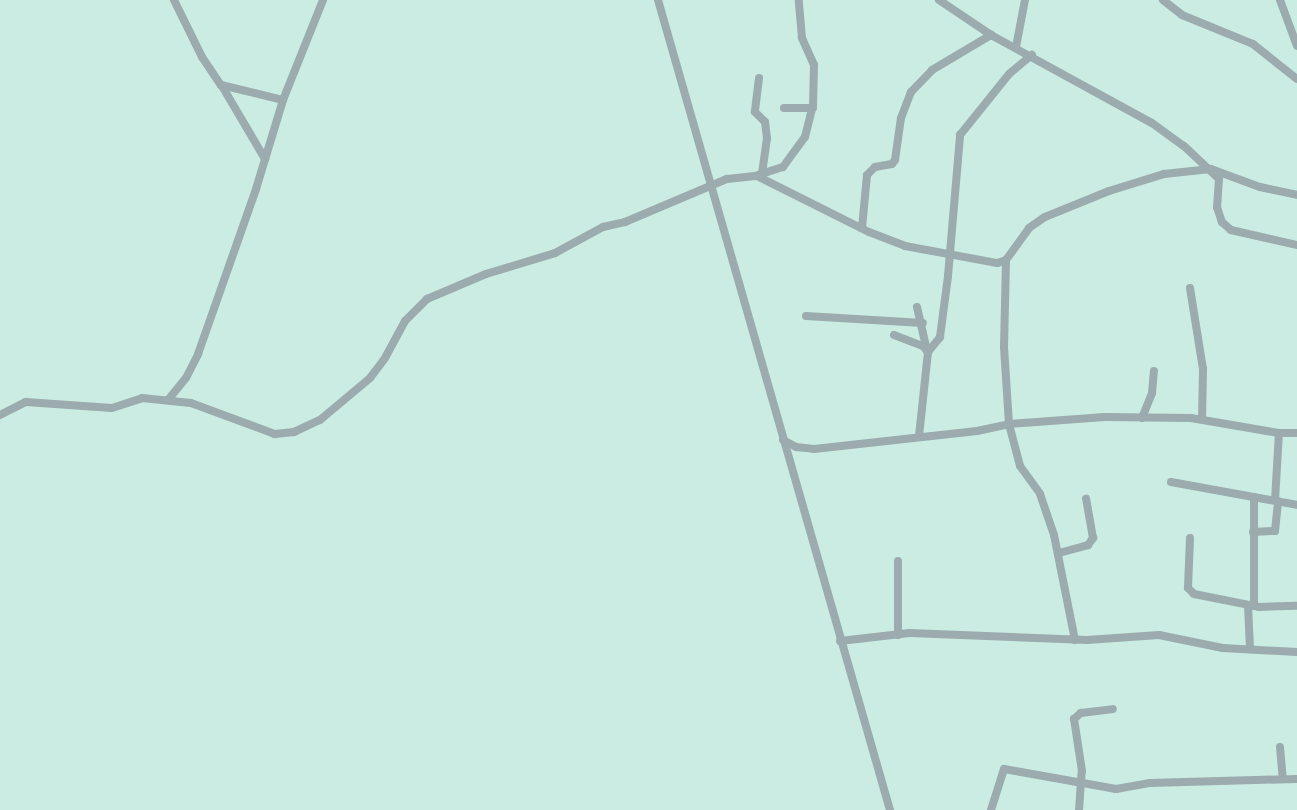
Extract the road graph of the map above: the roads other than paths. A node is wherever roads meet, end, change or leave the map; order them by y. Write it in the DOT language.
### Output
graph roads {
  1 [pos="174,0"];
  2 [pos="323,0"];
  3 [pos="658,0"];
  4 [pos="799,0"];
  5 [pos="939,0"];
  6 [pos="1025,0"];
  7 [pos="1163,0"];
  8 [pos="1280,0"];
  9 [pos="1294,29"];
  10 [pos="991,35"];
  11 [pos="1297,46"];
  12 [pos="1016,47"];
  13 [pos="1032,55"];
  14 [pos="760,78"];
  15 [pos="1297,79"];
  16 [pos="222,85"];
  17 [pos="283,100"];
  18 [pos="784,108"];
  19 [pos="813,108"];
  20 [pos="265,159"];
  21 [pos="1211,169"];
  22 [pos="758,175"];
  23 [pos="711,186"];
  24 [pos="1297,196"];
  25 [pos="862,228"];
  26 [pos="1297,245"];
  27 [pos="950,252"];
  28 [pos="1006,260"];
  29 [pos="1190,288"];
  30 [pos="917,307"];
  31 [pos="806,316"];
  32 [pos="923,323"];
  33 [pos="894,335"];
  34 [pos="927,351"];
  35 [pos="1154,372"];
  36 [pos="168,400"];
  37 [pos="0,415"];
  38 [pos="1142,418"];
  39 [pos="1202,419"];
  40 [pos="1009,424"];
  41 [pos="1279,433"];
  42 [pos="1297,433"];
  43 [pos="920,436"];
  44 [pos="783,440"];
  45 [pos="1170,482"];
  46 [pos="1254,497"];
  47 [pos="1086,499"];
  48 [pos="1276,500"];
  49 [pos="1297,505"];
  50 [pos="1253,532"];
  51 [pos="1190,538"];
  52 [pos="1059,552"];
  53 [pos="898,561"];
  54 [pos="1251,606"];
  55 [pos="1297,606"];
  56 [pos="898,635"];
  57 [pos="840,640"];
  58 [pos="1075,640"];
  59 [pos="1250,649"];
  60 [pos="1297,652"];
  61 [pos="1113,709"];
  62 [pos="1280,747"];
  63 [pos="1283,779"];
  64 [pos="1297,779"];
  65 [pos="1082,785"];
  66 [pos="890,810"];
  67 [pos="991,810"];
  68 [pos="1079,810"];
  1 -- 16 [label="street"];
  2 -- 17 [label="street"];
  3 -- 23 [label="street"];
  4 -- 19 [label="street"];
  5 -- 10 [label="street"];
  6 -- 12 [label="street"];
  7 -- 15 [label="street"];
  8 -- 9 [label="street"];
  9 -- 11 [label="street"];
  10 -- 12 [label="street"];
  10 -- 25 [label="street"];
  12 -- 13 [label="street"];
  13 -- 21 [label="street"];
  13 -- 27 [label="street"];
  14 -- 22 [label="street"];
  16 -- 17 [label="street"];
  16 -- 20 [label="street"];
  17 -- 20 [label="street"];
  18 -- 19 [label="street"];
  19 -- 22 [label="street"];
  20 -- 36 [label="street"];
  21 -- 24 [label="street"];
  21 -- 26 [label="street"];
  21 -- 28 [label="street"];
  22 -- 23 [label="street"];
  22 -- 25 [label="street"];
  23 -- 36 [label="street"];
  23 -- 44 [label="street"];
  25 -- 27 [label="street"];
  27 -- 28 [label="street"];
  27 -- 34 [label="street"];
  28 -- 40 [label="street"];
  29 -- 39 [label="street"];
  30 -- 32 [label="street"];
  31 -- 32 [label="street"];
  32 -- 34 [label="street"];
  33 -- 34 [label="street"];
  34 -- 43 [label="street"];
  35 -- 38 [label="street"];
  36 -- 37 [label="street"];
  38 -- 39 [label="street"];
  38 -- 40 [label="street"];
  39 -- 41 [label="street"];
  40 -- 43 [label="street"];
  40 -- 52 [label="street"];
  41 -- 42 [label="street"];
  41 -- 48 [label="street"];
  43 -- 44 [label="street"];
  44 -- 57 [label="street"];
  45 -- 46 [label="street"];
  46 -- 48 [label="street"];
  46 -- 50 [label="street"];
  47 -- 52 [label="street"];
  48 -- 49 [label="street"];
  48 -- 50 [label="street"];
  50 -- 54 [label="street"];
  51 -- 54 [label="street"];
  52 -- 58 [label="street"];
  53 -- 56 [label="street"];
  54 -- 55 [label="street"];
  54 -- 59 [label="street"];
  56 -- 57 [label="street"];
  56 -- 58 [label="street"];
  57 -- 66 [label="street"];
  58 -- 59 [label="street"];
  59 -- 60 [label="street"];
  61 -- 65 [label="street"];
  62 -- 63 [label="street"];
  63 -- 64 [label="street"];
  63 -- 65 [label="street"];
  65 -- 67 [label="street"];
  65 -- 68 [label="street"];
}
